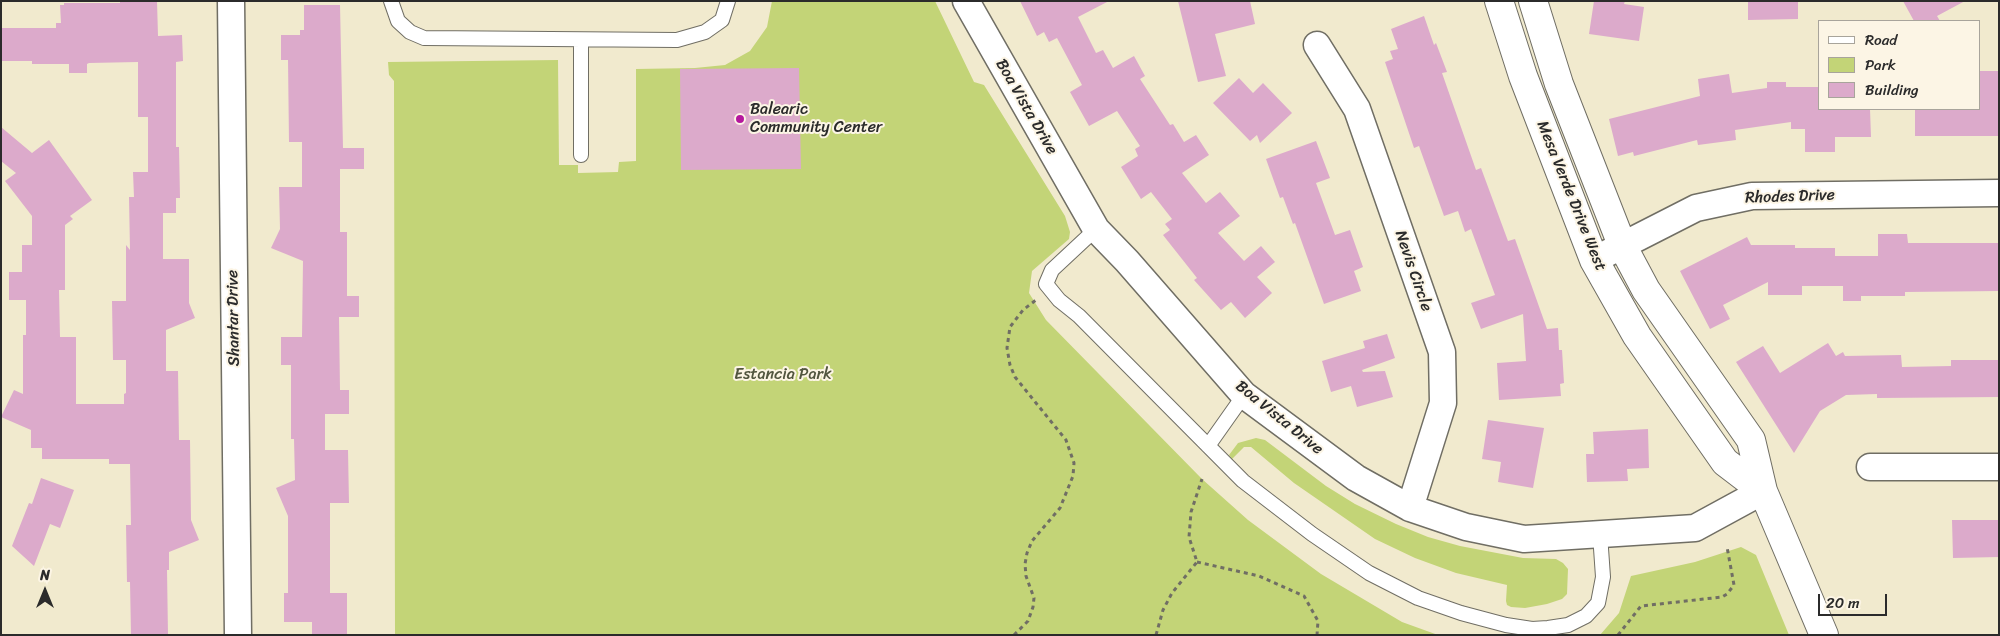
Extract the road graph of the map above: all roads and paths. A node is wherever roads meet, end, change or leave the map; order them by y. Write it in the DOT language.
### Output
graph roads {
  1 [pos="231,1"];
  2 [pos="391,1"];
  3 [pos="728,1"];
  4 [pos="966,1"];
  5 [pos="1500,1"];
  6 [pos="1533,1"];
  7 [pos="581,40"];
  8 [pos="1317,45"];
  9 [pos="581,155"];
  10 [pos="1999,193"];
  11 [pos="1096,229"];
  12 [pos="1622,245"];
  13 [pos="1594,260"];
  14 [pos="1036,300"];
  15 [pos="1244,395"];
  16 [pos="1208,446"];
  17 [pos="1870,467"];
  18 [pos="1999,467"];
  19 [pos="1202,478"];
  20 [pos="1763,491"];
  21 [pos="1410,508"];
  22 [pos="1600,534"];
  23 [pos="1727,547"];
  24 [pos="1197,562"];
  25 [pos="238,635"];
  26 [pos="1014,635"];
  27 [pos="1156,635"];
  28 [pos="1318,635"];
  29 [pos="1618,635"];
  30 [pos="1824,635"];
  1 -- 25 [label="street, Shantar Drive"];
  2 -- 7 [label="lane"];
  3 -- 7 [label="lane"];
  4 -- 11 [label="street, Boa Vista Drive"];
  5 -- 13 [label="street, Mesa Verde Drive West"];
  6 -- 12 [label="street, Mesa Verde Drive West"];
  7 -- 9 [label="lane"];
  8 -- 21 [label="street, Nevis Circle"];
  10 -- 12 [label="street, Rhodes Drive"];
  11 -- 15 [label="street, Boa Vista Drive"];
  11 -- 16 [label="lane"];
  12 -- 13 [label="street, Rhodes Drive"];
  12 -- 20 [label="street, Mesa Verde Drive West"];
  13 -- 20 [label="street, Mesa Verde Drive West"];
  14 -- 26 [label="path"];
  15 -- 16 [label="lane"];
  15 -- 21 [label="street, Boa Vista Drive"];
  16 -- 22 [label="lane"];
  17 -- 18 [label="street"];
  19 -- 24 [label="path"];
  20 -- 22 [label="street, Boa Vista Drive"];
  20 -- 30 [label="street, Mesa Verde Drive West"];
  21 -- 22 [label="street, Boa Vista Drive"];
  23 -- 29 [label="path"];
  24 -- 27 [label="path"];
  24 -- 28 [label="path"];
}
